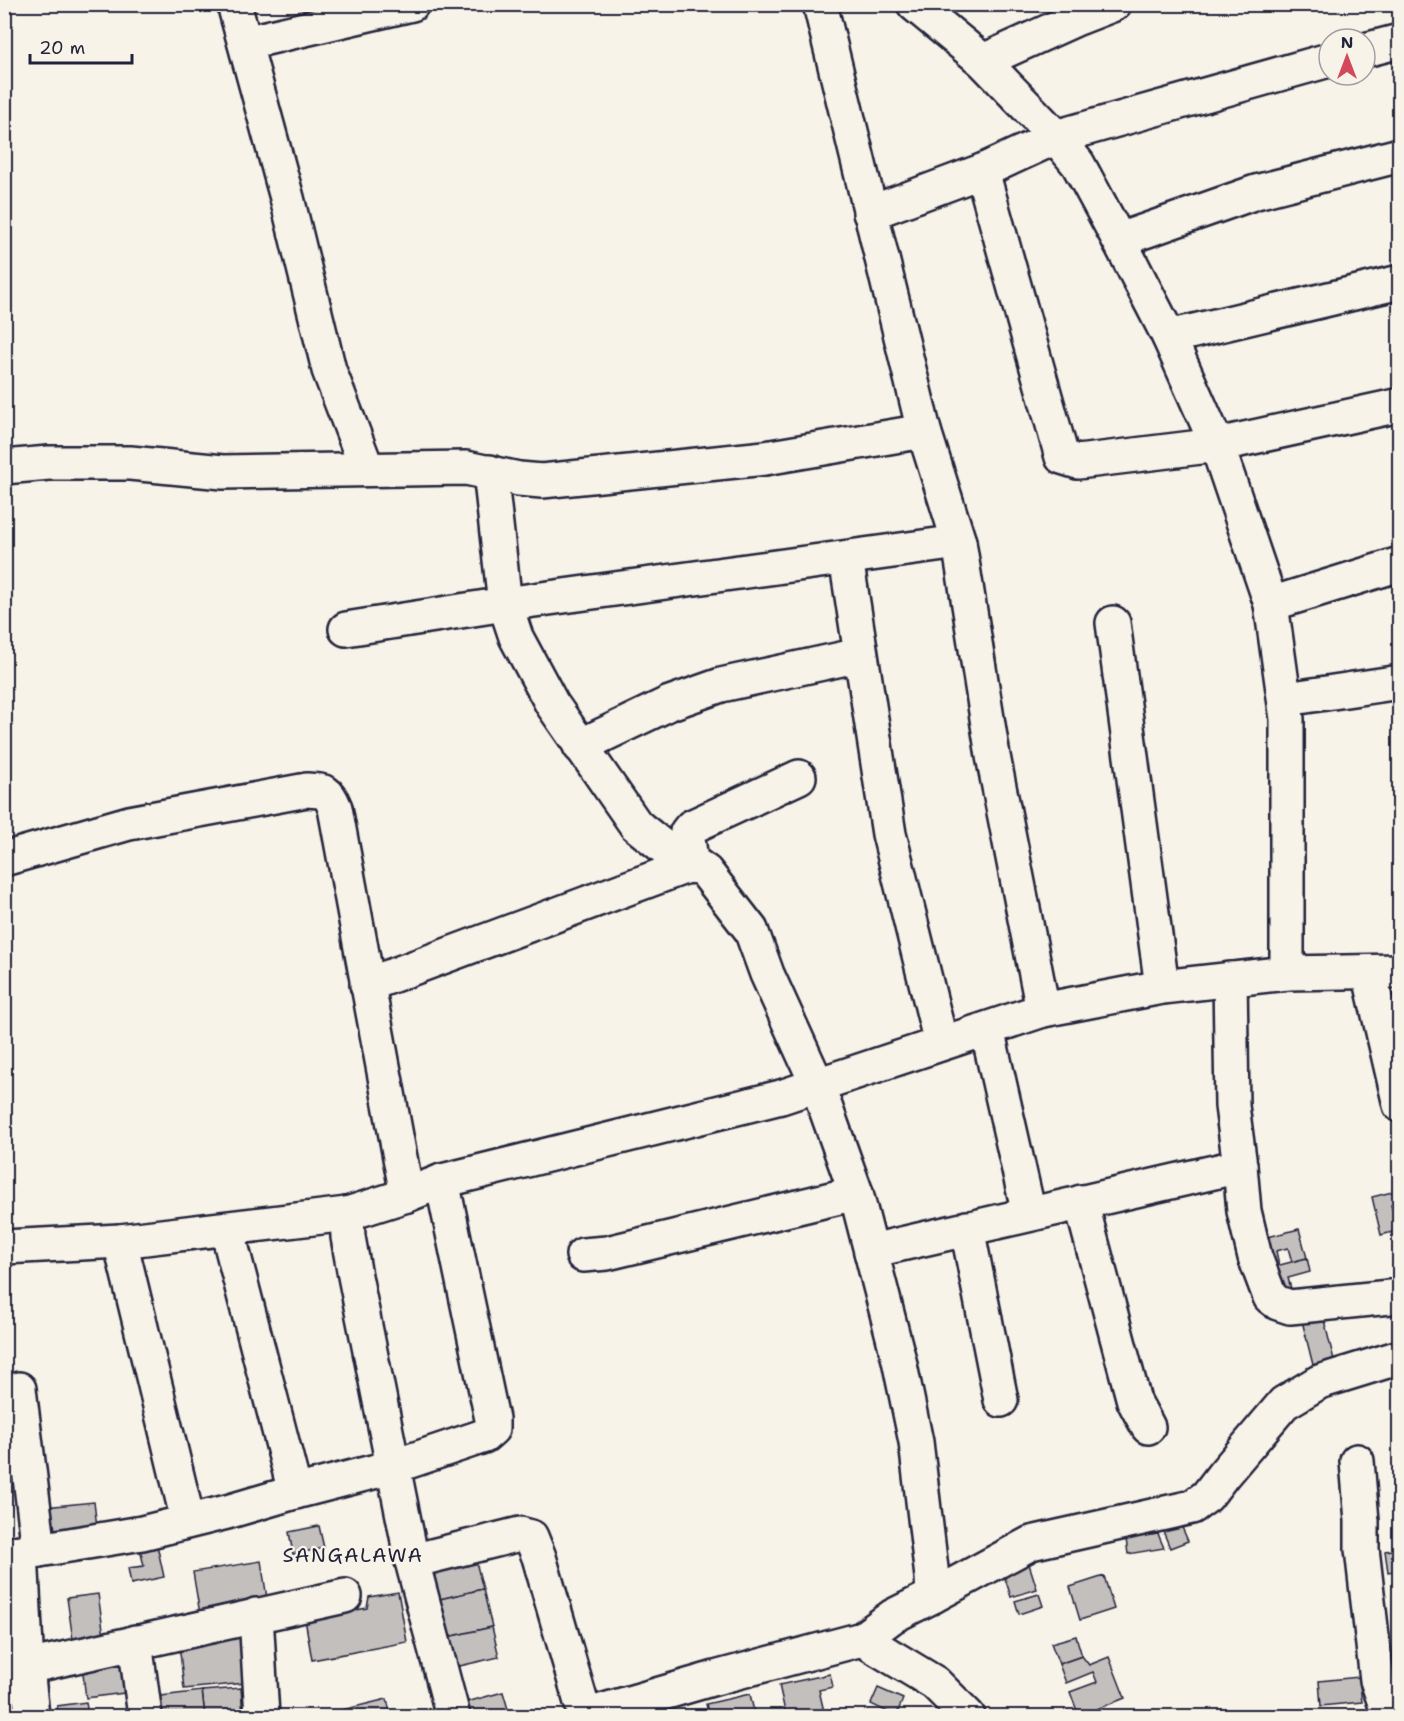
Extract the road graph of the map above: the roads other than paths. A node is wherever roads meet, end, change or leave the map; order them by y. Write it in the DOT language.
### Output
graph roads {
  1 [pos="234,4"];
  2 [pos="412,4"];
  3 [pos="820,4"];
  4 [pos="914,4"];
  5 [pos="1114,4"];
  6 [pos="1400,41"];
  7 [pos="245,43"];
  8 [pos="1377,47"];
  9 [pos="983,60"];
  10 [pos="1317,63"];
  11 [pos="1056,137"];
  12 [pos="1400,155"];
  13 [pos="982,171"];
  14 [pos="870,213"];
  15 [pos="1119,240"];
  16 [pos="1400,282"];
  17 [pos="1169,337"];
  18 [pos="1400,405"];
  19 [pos="924,431"];
  20 [pos="1217,445"];
  21 [pos="4,467"];
  22 [pos="367,469"];
  23 [pos="490,472"];
  24 [pos="960,542"];
  25 [pos="846,558"];
  26 [pos="1400,564"];
  27 [pos="505,604"];
  28 [pos="1271,604"];
  29 [pos="1113,622"];
  30 [pos="346,629"];
  31 [pos="860,655"];
  32 [pos="1400,682"];
  33 [pos="1286,699"];
  34 [pos="580,746"];
  35 [pos="800,777"];
  36 [pos="4,860"];
  37 [pos="681,862"];
  38 [pos="1384,971"];
  39 [pos="1287,973"];
  40 [pos="1230,979"];
  41 [pos="368,985"];
  42 [pos="1162,987"];
  43 [pos="1043,1010"];
  44 [pos="987,1029"];
  45 [pos="941,1043"];
  46 [pos="817,1084"];
  47 [pos="1400,1105"];
  48 [pos="1240,1166"];
  49 [pos="442,1181"];
  50 [pos="856,1193"];
  51 [pos="407,1195"];
  52 [pos="1081,1202"];
  53 [pos="346,1214"];
  54 [pos="1029,1214"];
  55 [pos="967,1228"];
  56 [pos="227,1229"];
  57 [pos="120,1241"];
  58 [pos="4,1247"];
  59 [pos="871,1251"];
  60 [pos="583,1255"];
  61 [pos="1400,1296"];
  62 [pos="1400,1357"];
  63 [pos="19,1389"];
  64 [pos="1001,1400"];
  65 [pos="1148,1426"];
  66 [pos="1357,1461"];
  67 [pos="392,1467"];
  68 [pos="295,1492"];
  69 [pos="188,1521"];
  70 [pos="22,1552"];
  71 [pos="412,1561"];
  72 [pos="345,1596"];
  73 [pos="933,1596"];
  74 [pos="256,1615"];
  75 [pos="862,1640"];
  76 [pos="135,1642"];
  77 [pos="16,1669"];
  78 [pos="1394,1707"];
  79 [pos="32,1716"];
  80 [pos="145,1716"];
  81 [pos="262,1716"];
  82 [pos="453,1716"];
  83 [pos="585,1716"];
  84 [pos="968,1716"];
  1 -- 7 [label="street"];
  2 -- 7 [label="street"];
  3 -- 14 [label="street"];
  4 -- 9 [label="street"];
  5 -- 9 [label="street"];
  6 -- 8 [label="street"];
  7 -- 22 [label="street"];
  9 -- 11 [label="street"];
  10 -- 11 [label="street"];
  11 -- 13 [label="street"];
  11 -- 15 [label="street"];
  12 -- 15 [label="street"];
  13 -- 14 [label="street"];
  13 -- 20 [label="street"];
  14 -- 19 [label="street"];
  15 -- 17 [label="street"];
  16 -- 17 [label="street"];
  17 -- 20 [label="street"];
  18 -- 20 [label="street"];
  19 -- 23 [label="street"];
  19 -- 24 [label="street"];
  20 -- 28 [label="street"];
  21 -- 22 [label="street"];
  22 -- 23 [label="street"];
  23 -- 27 [label="street"];
  24 -- 25 [label="street"];
  24 -- 43 [label="street"];
  25 -- 27 [label="street"];
  25 -- 31 [label="street"];
  26 -- 28 [label="street"];
  27 -- 30 [label="street"];
  27 -- 34 [label="street"];
  28 -- 33 [label="street"];
  29 -- 42 [label="street"];
  31 -- 34 [label="street"];
  31 -- 45 [label="street"];
  32 -- 33 [label="street"];
  33 -- 39 [label="street"];
  34 -- 37 [label="street"];
  35 -- 37 [label="street"];
  36 -- 41 [label="street"];
  37 -- 41 [label="street"];
  37 -- 46 [label="street"];
  38 -- 39 [label="street"];
  38 -- 47 [label="street"];
  39 -- 40 [label="street"];
  40 -- 42 [label="street"];
  40 -- 48 [label="street"];
  41 -- 51 [label="street"];
  42 -- 43 [label="street"];
  43 -- 44 [label="street"];
  44 -- 45 [label="street"];
  44 -- 54 [label="street"];
  45 -- 46 [label="street"];
  46 -- 49 [label="street"];
  46 -- 50 [label="street"];
  48 -- 52 [label="street"];
  48 -- 61 [label="street"];
  49 -- 51 [label="street"];
  49 -- 67 [label="street"];
  50 -- 59 [label="street"];
  50 -- 60 [label="street"];
  51 -- 53 [label="street"];
  52 -- 54 [label="street"];
  52 -- 65 [label="street"];
  53 -- 56 [label="street"];
  53 -- 67 [label="street"];
  54 -- 55 [label="street"];
  55 -- 59 [label="street"];
  55 -- 64 [label="street"];
  56 -- 57 [label="street"];
  56 -- 68 [label="street"];
  57 -- 58 [label="street"];
  57 -- 69 [label="street"];
  59 -- 73 [label="street"];
  62 -- 73 [label="street"];
  63 -- 70 [label="street"];
  66 -- 78 [label="street"];
  67 -- 68 [label="street"];
  67 -- 71 [label="street"];
  68 -- 69 [label="street"];
  69 -- 70 [label="street"];
  70 -- 77 [label="street"];
  71 -- 82 [label="street"];
  71 -- 83 [label="street"];
  72 -- 74 [label="street"];
  73 -- 75 [label="street"];
  74 -- 76 [label="street"];
  74 -- 81 [label="street"];
  75 -- 83 [label="street"];
  75 -- 84 [label="street"];
  76 -- 77 [label="street"];
  76 -- 80 [label="street"];
  77 -- 79 [label="street"];
}
